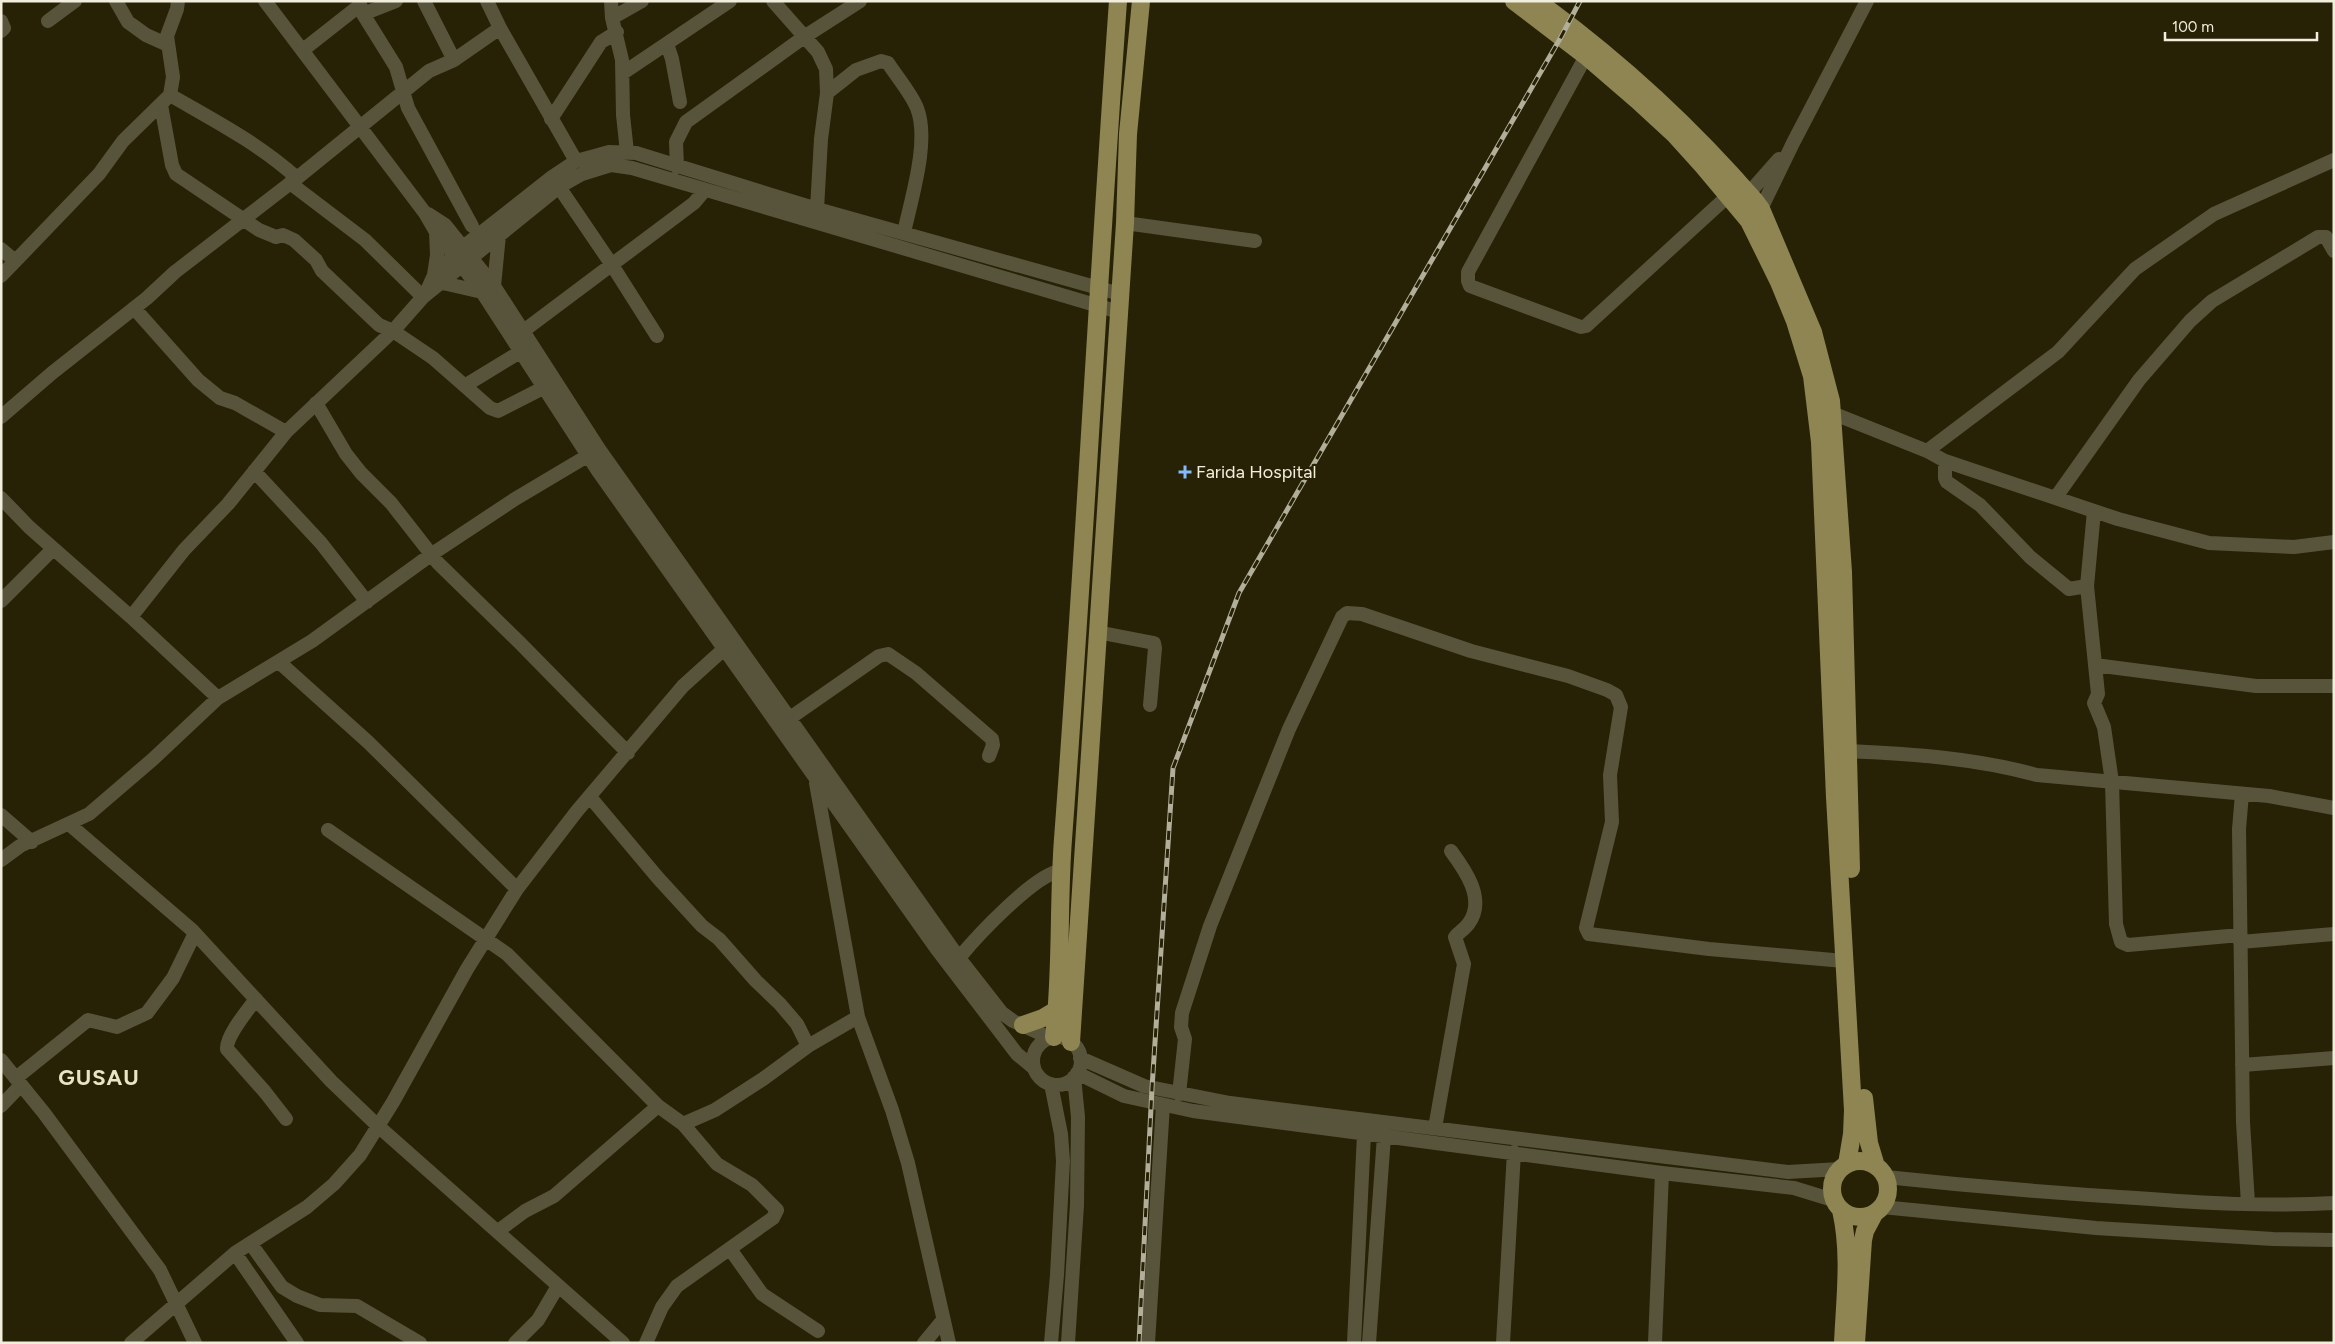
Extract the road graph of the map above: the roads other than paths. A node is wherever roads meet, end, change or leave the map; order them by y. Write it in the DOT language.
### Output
graph roads {
  1 [pos="75,1"];
  2 [pos="116,1"];
  3 [pos="178,1"];
  4 [pos="265,1"];
  5 [pos="396,1"];
  6 [pos="424,1"];
  7 [pos="487,1"];
  8 [pos="611,1"];
  9 [pos="642,1"];
  10 [pos="730,1"];
  11 [pos="773,1"];
  12 [pos="860,1"];
  13 [pos="1118,1"];
  14 [pos="1141,1"];
  15 [pos="1514,1"];
  16 [pos="1537,1"];
  17 [pos="1867,1"];
  18 [pos="360,7"];
  19 [pos="612,18"];
  20 [pos="1,21"];
  21 [pos="48,21"];
  22 [pos="500,28"];
  23 [pos="1,31"];
  24 [pos="617,32"];
  25 [pos="804,36"];
  26 [pos="166,44"];
  27 [pos="667,44"];
  28 [pos="303,50"];
  29 [pos="1586,56"];
  30 [pos="454,60"];
  31 [pos="623,73"];
  32 [pos="404,93"];
  33 [pos="827,93"];
  34 [pos="165,100"];
  35 [pos="680,102"];
  36 [pos="551,119"];
  37 [pos="359,128"];
  38 [pos="1793,143"];
  39 [pos="627,152"];
  40 [pos="2334,160"];
  41 [pos="576,161"];
  42 [pos="677,166"];
  43 [pos="294,180"];
  44 [pos="559,187"];
  45 [pos="705,190"];
  46 [pos="1738,198"];
  47 [pos="816,208"];
  48 [pos="1761,209"];
  49 [pos="244,218"];
  50 [pos="1749,221"];
  51 [pos="1125,223"];
  52 [pos="472,226"];
  53 [pos="441,228"];
  54 [pos="494,230"];
  55 [pos="904,233"];
  56 [pos="1254,241"];
  57 [pos="1,249"];
  58 [pos="2334,251"];
  59 [pos="463,256"];
  60 [pos="14,260"];
  61 [pos="612,265"];
  62 [pos="1,276"];
  63 [pos="439,279"];
  64 [pos="488,289"];
  65 [pos="1099,290"];
  66 [pos="1120,294"];
  67 [pos="423,298"];
  68 [pos="134,308"];
  69 [pos="1097,308"];
  70 [pos="1119,312"];
  71 [pos="393,331"];
  72 [pos="522,332"];
  73 [pos="657,336"];
  74 [pos="520,352"];
  75 [pos="466,385"];
  76 [pos="542,388"];
  77 [pos="316,403"];
  78 [pos="1832,413"];
  79 [pos="1,417"];
  80 [pos="286,432"];
  81 [pos="1926,451"];
  82 [pos="593,452"];
  83 [pos="1945,461"];
  84 [pos="254,471"];
  85 [pos="2056,497"];
  86 [pos="1,498"];
  87 [pos="2094,511"];
  88 [pos="2334,542"];
  89 [pos="53,549"];
  90 [pos="432,554"];
  91 [pos="2087,586"];
  92 [pos="1,601"];
  93 [pos="367,602"];
  94 [pos="131,617"];
  95 [pos="1097,632"];
  96 [pos="724,649"];
  97 [pos="279,662"];
  98 [pos="2095,665"];
  99 [pos="2334,686"];
  100 [pos="218,698"];
  101 [pos="1150,705"];
  102 [pos="790,718"];
  103 [pos="1848,752"];
  104 [pos="628,753"];
  105 [pos="989,756"];
  106 [pos="815,780"];
  107 [pos="2112,782"];
  108 [pos="2242,794"];
  109 [pos="590,797"];
  110 [pos="2334,808"];
  111 [pos="1,815"];
  112 [pos="69,824"];
  113 [pos="328,830"];
  114 [pos="32,842"];
  115 [pos="1451,851"];
  116 [pos="1,860"];
  117 [pos="1060,871"];
  118 [pos="517,889"];
  119 [pos="195,934"];
  120 [pos="2334,934"];
  121 [pos="486,938"];
  122 [pos="2240,938"];
  123 [pos="959,958"];
  124 [pos="1844,961"];
  125 [pos="256,999"];
  126 [pos="1058,1009"];
  127 [pos="858,1017"];
  128 [pos="1023,1024"];
  129 [pos="1058,1039"];
  130 [pos="808,1046"];
  131 [pos="1080,1058"];
  132 [pos="2334,1058"];
  133 [pos="1,1060"];
  134 [pos="2242,1066"];
  135 [pos="1034,1068"];
  136 [pos="1076,1075"];
  137 [pos="19,1082"];
  138 [pos="1051,1084"];
  139 [pos="1179,1094"];
  140 [pos="1163,1105"];
  141 [pos="1,1106"];
  142 [pos="658,1106"];
  143 [pos="286,1119"];
  144 [pos="683,1124"];
  145 [pos="378,1126"];
  146 [pos="1435,1128"];
  147 [pos="1364,1134"];
  148 [pos="1384,1136"];
  149 [pos="1514,1152"];
  150 [pos="1843,1166"];
  151 [pos="1881,1171"];
  152 [pos="1662,1173"];
  153 [pos="2334,1203"];
  154 [pos="2248,1204"];
  155 [pos="1837,1205"];
  156 [pos="1878,1211"];
  157 [pos="498,1231"];
  158 [pos="2334,1240"];
  159 [pos="251,1244"];
  160 [pos="730,1249"];
  161 [pos="235,1253"];
  162 [pos="558,1286"];
  163 [pos="177,1303"];
  164 [pos="943,1320"];
  165 [pos="818,1331"];
  166 [pos="131,1343"];
  167 [pos="195,1343"];
  168 [pos="297,1343"];
  169 [pos="420,1343"];
  170 [pos="515,1343"];
  171 [pos="623,1343"];
  172 [pos="646,1343"];
  173 [pos="924,1343"];
  174 [pos="949,1343"];
  175 [pos="1051,1343"];
  176 [pos="1068,1343"];
  177 [pos="1148,1343"];
  178 [pos="1354,1343"];
  179 [pos="1369,1343"];
  180 [pos="1503,1343"];
  181 [pos="1655,1343"];
  182 [pos="1843,1343"];
  183 [pos="1856,1343"];
  1 -- 21 [label="street"];
  2 -- 26 [label="street"];
  3 -- 26 [label="street"];
  4 -- 28 [label="street"];
  5 -- 18 [label="street"];
  6 -- 30 [label="street"];
  7 -- 22 [label="street"];
  8 -- 19 [label="street"];
  9 -- 19 [label="street"];
  10 -- 27 [label="street"];
  11 -- 25 [label="street"];
  12 -- 25 [label="street"];
  13 -- 65 [label="main road"];
  14 -- 51 [label="main road"];
  15 -- 29 [label="main road"];
  16 -- 46 [label="main road"];
  17 -- 38 [label="street"];
  18 -- 28 [label="street"];
  18 -- 32 [label="street"];
  19 -- 24 [label="street"];
  20 -- 23 [label="street"];
  22 -- 30 [label="street"];
  22 -- 36 [label="street"];
  24 -- 31 [label="street"];
  24 -- 36 [label="street"];
  25 -- 33 [label="street"];
  25 -- 42 [label="street"];
  26 -- 34 [label="street"];
  27 -- 31 [label="street"];
  27 -- 35 [label="street"];
  28 -- 37 [label="street"];
  29 -- 46 [label="main road"];
  29 -- 46 [label="street"];
  30 -- 32 [label="street"];
  31 -- 39 [label="street"];
  32 -- 37 [label="street"];
  32 -- 52 [label="street"];
  33 -- 47 [label="street"];
  33 -- 55 [label="street"];
  34 -- 43 [label="street"];
  34 -- 49 [label="street"];
  34 -- 60 [label="street"];
  36 -- 41 [label="street"];
  37 -- 43 [label="street"];
  37 -- 53 [label="street"];
  38 -- 46 [label="street"];
  38 -- 48 [label="street"];
  39 -- 41 [label="street"];
  39 -- 42 [label="street"];
  40 -- 81 [label="street"];
  41 -- 54 [label="street"];
  42 -- 47 [label="street"];
  43 -- 49 [label="street"];
  43 -- 67 [label="street"];
  44 -- 45 [label="street"];
  44 -- 54 [label="street"];
  44 -- 61 [label="street"];
  45 -- 61 [label="street"];
  45 -- 69 [label="street"];
  46 -- 48 [label="main road"];
  46 -- 50 [label="main road"];
  47 -- 55 [label="street"];
  48 -- 50 [label="street"];
  48 -- 78 [label="main road"];
  49 -- 68 [label="street"];
  49 -- 71 [label="street"];
  50 -- 124 [label="main road"];
  51 -- 56 [label="street"];
  51 -- 66 [label="main road"];
  52 -- 53 [label="street"];
  52 -- 54 [label="street"];
  53 -- 59 [label="street"];
  53 -- 63 [label="street"];
  54 -- 59 [label="street"];
  54 -- 64 [label="street"];
  55 -- 65 [label="street"];
  57 -- 60 [label="street"];
  58 -- 85 [label="street"];
  59 -- 63 [label="street"];
  59 -- 64 [label="street"];
  60 -- 62 [label="street"];
  61 -- 72 [label="street"];
  61 -- 73 [label="street"];
  63 -- 64 [label="street"];
  63 -- 67 [label="street"];
  64 -- 72 [label="street"];
  64 -- 74 [label="street"];
  65 -- 66 [label="street"];
  65 -- 69 [label="main road"];
  66 -- 70 [label="main road"];
  67 -- 71 [label="street"];
  68 -- 79 [label="street"];
  68 -- 80 [label="street"];
  69 -- 70 [label="street"];
  69 -- 117 [label="main road"];
  70 -- 95 [label="main road"];
  71 -- 75 [label="street"];
  71 -- 77 [label="street"];
  72 -- 82 [label="street"];
  74 -- 75 [label="street"];
  74 -- 76 [label="street"];
  75 -- 76 [label="street"];
  76 -- 82 [label="street"];
  77 -- 80 [label="street"];
  77 -- 90 [label="street"];
  78 -- 81 [label="street"];
  78 -- 103 [label="main road"];
  80 -- 84 [label="street"];
  81 -- 83 [label="street"];
  82 -- 90 [label="street"];
  82 -- 96 [label="street"];
  82 -- 102 [label="street"];
  83 -- 85 [label="street"];
  83 -- 91 [label="street"];
  84 -- 93 [label="street"];
  84 -- 94 [label="street"];
  85 -- 87 [label="street"];
  86 -- 89 [label="street"];
  87 -- 88 [label="street"];
  87 -- 91 [label="street"];
  89 -- 92 [label="street"];
  89 -- 94 [label="street"];
  90 -- 93 [label="street"];
  90 -- 104 [label="street"];
  91 -- 98 [label="street"];
  93 -- 97 [label="street"];
  94 -- 100 [label="street"];
  95 -- 101 [label="street"];
  95 -- 129 [label="main road"];
  96 -- 104 [label="street"];
  96 -- 106 [label="street"];
  97 -- 100 [label="street"];
  97 -- 118 [label="street"];
  98 -- 99 [label="street"];
  98 -- 107 [label="street"];
  100 -- 112 [label="street"];
  102 -- 105 [label="street"];
  102 -- 123 [label="street"];
  103 -- 107 [label="street"];
  103 -- 151 [label="main road"];
  104 -- 109 [label="street"];
  106 -- 127 [label="street"];
  106 -- 135 [label="street"];
  107 -- 108 [label="street"];
  107 -- 122 [label="street"];
  108 -- 110 [label="street"];
  108 -- 122 [label="street"];
  109 -- 118 [label="street"];
  109 -- 130 [label="street"];
  111 -- 114 [label="street"];
  112 -- 114 [label="street"];
  112 -- 119 [label="street"];
  113 -- 121 [label="street"];
  114 -- 116 [label="street"];
  115 -- 146 [label="street"];
  117 -- 123 [label="street"];
  117 -- 126 [label="main road"];
  118 -- 121 [label="street"];
  119 -- 125 [label="street"];
  119 -- 137 [label="street"];
  120 -- 122 [label="street"];
  121 -- 142 [label="street"];
  121 -- 145 [label="street"];
  122 -- 134 [label="street"];
  123 -- 128 [label="street"];
  124 -- 139 [label="street"];
  124 -- 150 [label="main road"];
  125 -- 143 [label="street"];
  125 -- 145 [label="street"];
  126 -- 128 [label="main road"];
  126 -- 129 [label="main road"];
  127 -- 130 [label="street"];
  127 -- 164 [label="street"];
  128 -- 129 [label="street"];
  129 -- 131 [label="street"];
  129 -- 135 [label="street"];
  130 -- 144 [label="street"];
  131 -- 136 [label="street"];
  131 -- 139 [label="street"];
  132 -- 134 [label="street"];
  133 -- 137 [label="street"];
  134 -- 154 [label="street"];
  135 -- 138 [label="street"];
  136 -- 138 [label="street"];
  136 -- 140 [label="street"];
  136 -- 176 [label="street"];
  137 -- 141 [label="street"];
  137 -- 163 [label="street"];
  138 -- 175 [label="street"];
  139 -- 146 [label="street"];
  140 -- 147 [label="street"];
  140 -- 177 [label="street"];
  142 -- 144 [label="street"];
  142 -- 157 [label="street"];
  144 -- 160 [label="street"];
  145 -- 157 [label="street"];
  145 -- 159 [label="street"];
  146 -- 150 [label="street"];
  147 -- 148 [label="street"];
  147 -- 178 [label="street"];
  148 -- 149 [label="street"];
  148 -- 179 [label="street"];
  149 -- 152 [label="street"];
  149 -- 180 [label="street"];
  150 -- 151 [label="main road"];
  150 -- 155 [label="main road"];
  151 -- 154 [label="street"];
  151 -- 156 [label="main road"];
  152 -- 155 [label="street"];
  152 -- 181 [label="street"];
  153 -- 154 [label="street"];
  155 -- 156 [label="main road"];
  155 -- 182 [label="main road"];
  156 -- 158 [label="street"];
  156 -- 183 [label="main road"];
  157 -- 162 [label="street"];
  159 -- 161 [label="street"];
  159 -- 169 [label="street"];
  160 -- 165 [label="street"];
  160 -- 172 [label="street"];
  161 -- 163 [label="street"];
  161 -- 168 [label="street"];
  162 -- 170 [label="street"];
  162 -- 171 [label="street"];
  163 -- 166 [label="street"];
  163 -- 167 [label="street"];
  164 -- 173 [label="street"];
  164 -- 174 [label="street"];
}
